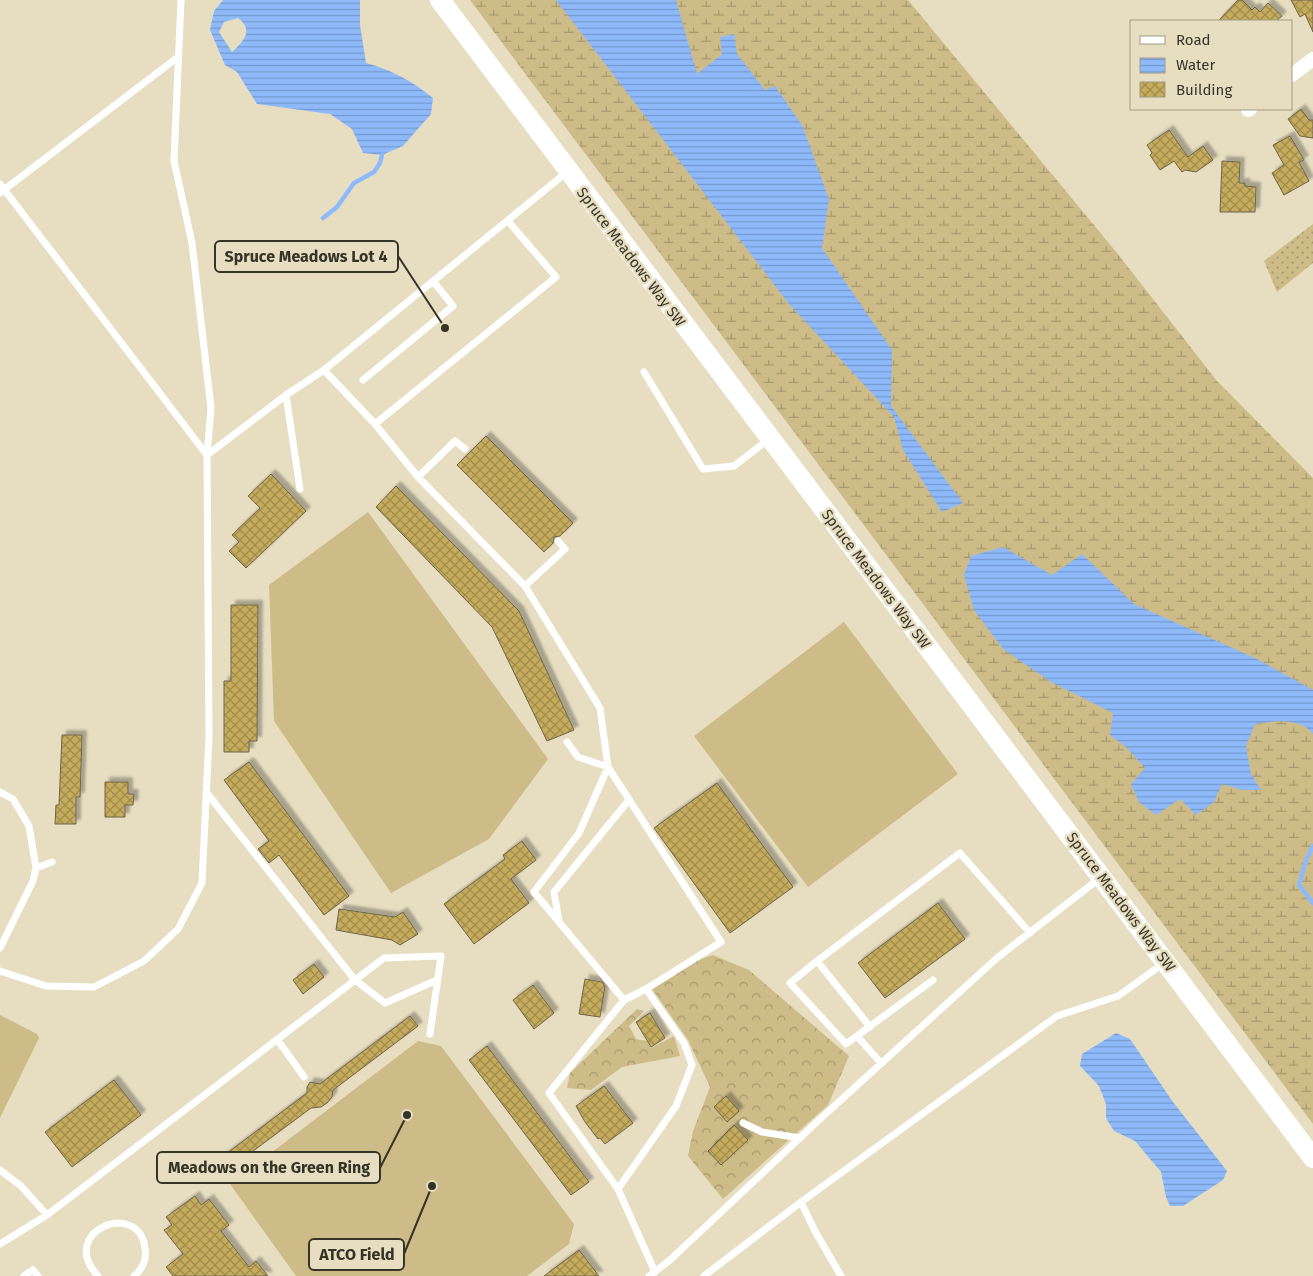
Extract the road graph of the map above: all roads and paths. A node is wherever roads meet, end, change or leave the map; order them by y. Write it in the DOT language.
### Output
graph roads {
  1 [pos="182,0"];
  2 [pos="440,0"];
  3 [pos="178,57"];
  4 [pos="1313,59"];
  5 [pos="1293,74"];
  6 [pos="567,172"];
  7 [pos="1,189"];
  8 [pos="508,221"];
  9 [pos="433,281"];
  10 [pos="324,370"];
  11 [pos="644,372"];
  12 [pos="363,380"];
  13 [pos="286,395"];
  14 [pos="375,424"];
  15 [pos="769,439"];
  16 [pos="465,449"];
  17 [pos="207,455"];
  18 [pos="418,477"];
  19 [pos="300,489"];
  20 [pos="558,541"];
  21 [pos="526,586"];
  22 [pos="567,742"];
  23 [pos="608,767"];
  24 [pos="0,792"];
  25 [pos="206,792"];
  26 [pos="628,801"];
  27 [pos="52,862"];
  28 [pos="36,868"];
  29 [pos="1102,876"];
  30 [pos="559,922"];
  31 [pos="1030,932"];
  32 [pos="0,948"];
  33 [pos="817,961"];
  34 [pos="1166,961"];
  35 [pos="0,971"];
  36 [pos="355,980"];
  37 [pos="437,980"];
  38 [pos="933,980"];
  39 [pos="646,989"];
  40 [pos="624,1000"];
  41 [pos="870,1027"];
  42 [pos="430,1034"];
  43 [pos="857,1036"];
  44 [pos="276,1039"];
  45 [pos="881,1063"];
  46 [pos="304,1076"];
  47 [pos="743,1123"];
  48 [pos="800,1138"];
  49 [pos="1313,1158"];
  50 [pos="0,1170"];
  51 [pos="618,1189"];
  52 [pos="801,1202"];
  53 [pos="48,1215"];
  54 [pos="0,1244"];
  55 [pos="652,1274"];
  56 [pos="24,1276"];
  57 [pos="38,1276"];
  58 [pos="98,1276"];
  59 [pos="134,1276"];
  60 [pos="704,1276"];
  61 [pos="841,1276"];
  1 -- 3 [label="lane"];
  2 -- 6 [label="main road, Spruce Meadows Way SW"];
  3 -- 7 [label="lane"];
  3 -- 17 [label="lane"];
  4 -- 5 [label="street"];
  6 -- 8 [label="lane"];
  6 -- 15 [label="main road, Spruce Meadows Way SW"];
  7 -- 17 [label="lane"];
  8 -- 9 [label="lane"];
  8 -- 14 [label="lane"];
  9 -- 10 [label="lane"];
  9 -- 12 [label="lane"];
  10 -- 13 [label="lane"];
  10 -- 14 [label="lane"];
  11 -- 15 [label="lane"];
  13 -- 17 [label="lane"];
  13 -- 19 [label="lane"];
  14 -- 18 [label="lane"];
  15 -- 29 [label="main road, Spruce Meadows Way SW"];
  16 -- 18 [label="lane"];
  17 -- 25 [label="lane"];
  18 -- 21 [label="lane"];
  20 -- 21 [label="lane"];
  21 -- 23 [label="lane"];
  22 -- 23 [label="lane"];
  23 -- 26 [label="lane"];
  23 -- 30 [label="lane"];
  24 -- 28 [label="lane"];
  25 -- 35 [label="lane"];
  25 -- 36 [label="lane"];
  26 -- 30 [label="lane"];
  26 -- 39 [label="lane"];
  27 -- 28 [label="lane"];
  28 -- 32 [label="lane"];
  29 -- 31 [label="lane"];
  29 -- 34 [label="main road, Spruce Meadows Way SW"];
  30 -- 40 [label="lane"];
  31 -- 33 [label="lane"];
  31 -- 45 [label="lane"];
  33 -- 41 [label="lane"];
  33 -- 43 [label="lane"];
  34 -- 49 [label="main road, Spruce Meadows Way SW"];
  34 -- 52 [label="lane"];
  36 -- 37 [label="lane"];
  36 -- 37 [label="lane"];
  36 -- 44 [label="lane"];
  37 -- 42 [label="lane"];
  38 -- 41 [label="lane"];
  39 -- 40 [label="lane"];
  39 -- 51 [label="lane"];
  40 -- 51 [label="lane"];
  41 -- 43 [label="lane"];
  43 -- 45 [label="lane"];
  44 -- 46 [label="lane"];
  44 -- 53 [label="lane"];
  45 -- 48 [label="lane"];
  47 -- 48 [label="lane"];
  48 -- 55 [label="lane"];
  50 -- 53 [label="lane"];
  51 -- 55 [label="lane"];
  52 -- 60 [label="lane"];
  52 -- 61 [label="lane"];
  53 -- 54 [label="lane"];
  56 -- 57 [label="lane"];
  58 -- 59 [label="lane"];
}
